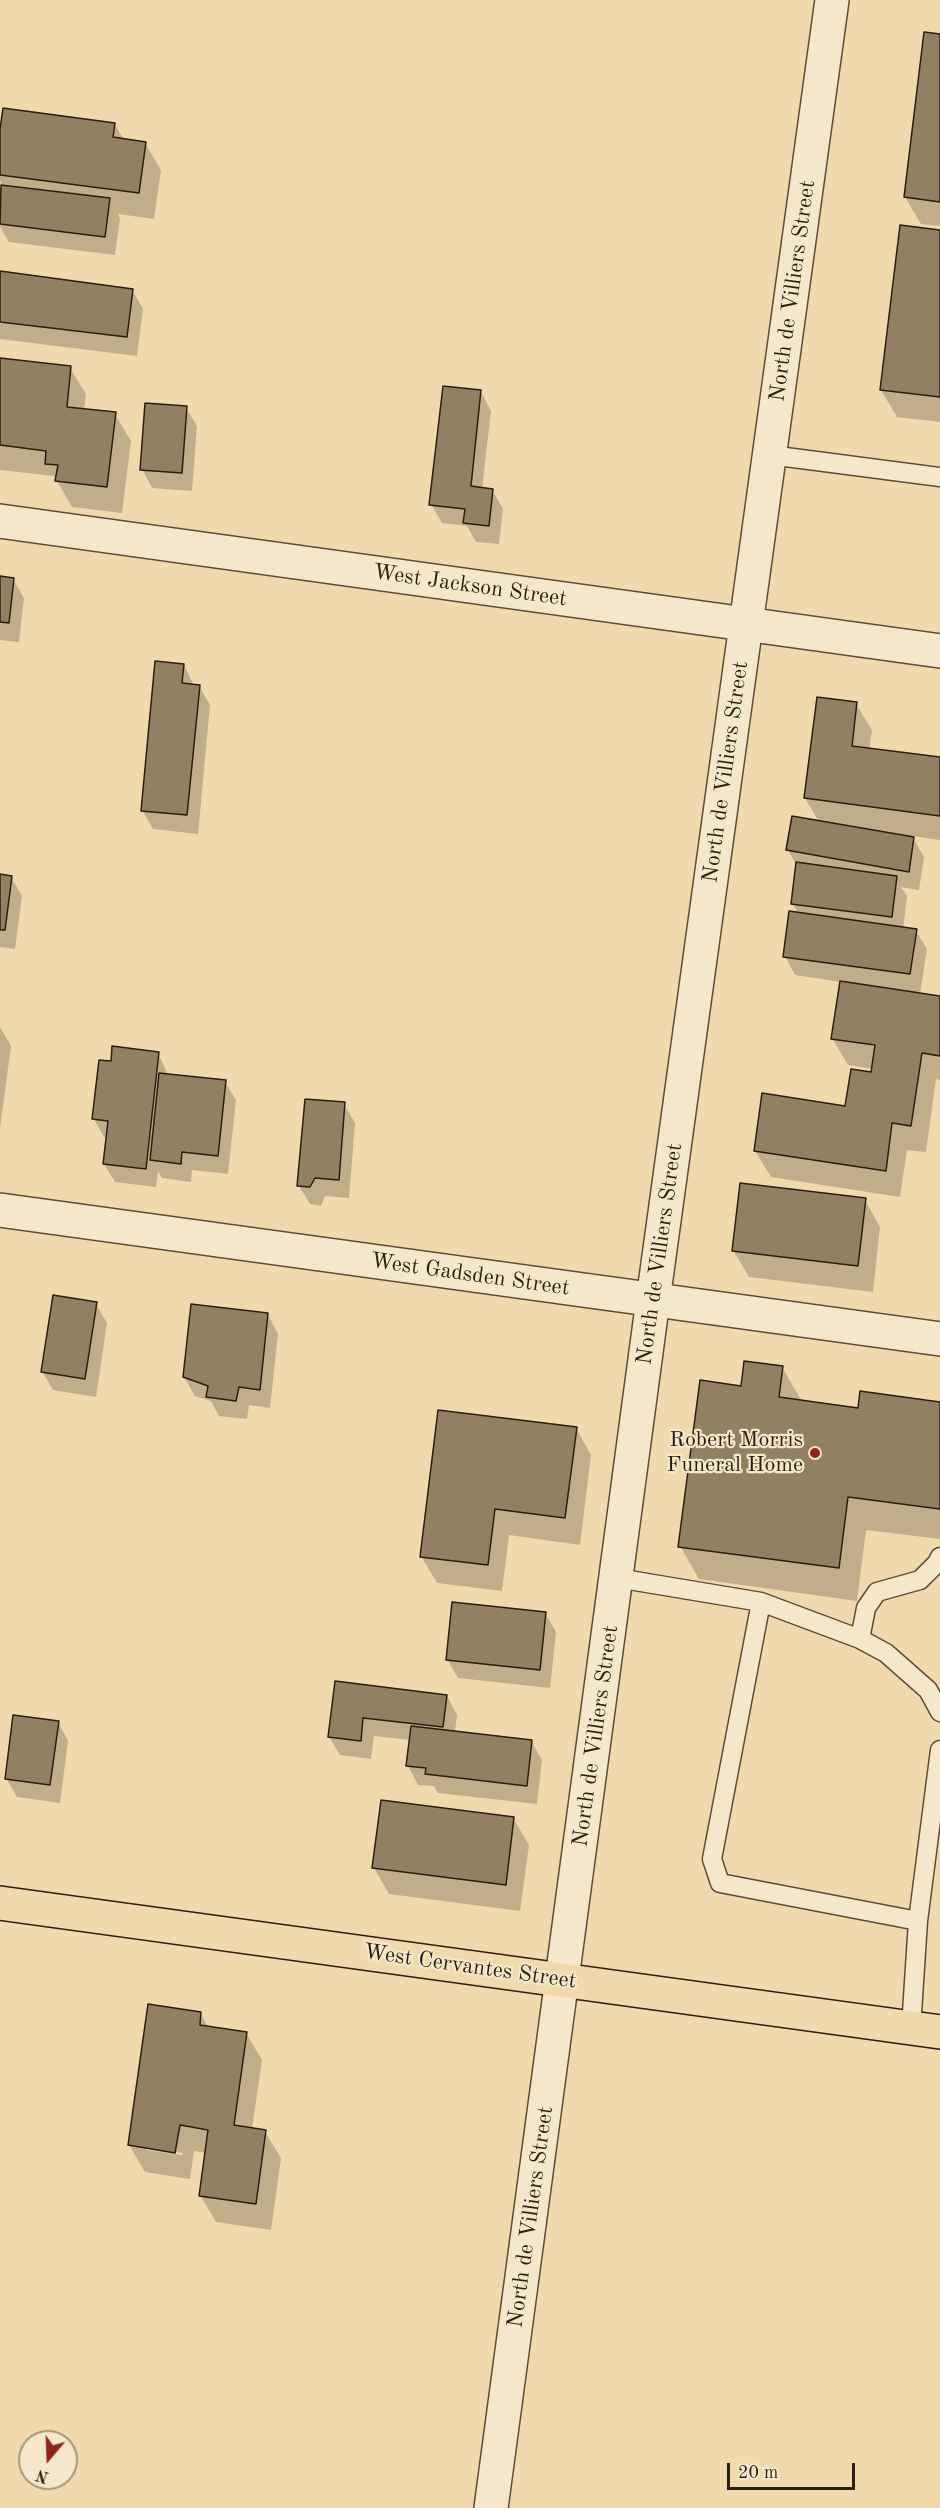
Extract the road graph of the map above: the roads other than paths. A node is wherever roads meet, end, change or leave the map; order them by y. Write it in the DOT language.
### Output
graph roads {
  1 [pos="832,0"];
  2 [pos="770,455"];
  3 [pos="940,477"];
  4 [pos="0,521"];
  5 [pos="747,624"];
  6 [pos="940,651"];
  7 [pos="0,1210"];
  8 [pos="653,1300"];
  9 [pos="940,1339"];
  10 [pos="940,1557"];
  11 [pos="617,1578"];
  12 [pos="761,1602"];
  13 [pos="860,1640"];
  14 [pos="940,1712"];
  15 [pos="940,1750"];
  16 [pos="0,1903"];
  17 [pos="918,1921"];
  18 [pos="563,1980"];
  19 [pos="925,2030"];
  20 [pos="491,2508"];
  1 -- 2 [label="street, North de Villiers Street"];
  2 -- 3 [label="lane"];
  2 -- 5 [label="street, North de Villiers Street"];
  4 -- 5 [label="street, West Jackson Street"];
  5 -- 6 [label="street, West Jackson Street"];
  5 -- 8 [label="street, North de Villiers Street"];
  7 -- 8 [label="street, West Gadsden Street"];
  8 -- 9 [label="street, West Gadsden Street"];
  8 -- 11 [label="street, North de Villiers Street"];
  10 -- 13 [label="lane"];
  11 -- 12 [label="lane"];
  11 -- 18 [label="street, North de Villiers Street"];
  12 -- 13 [label="lane"];
  12 -- 17 [label="lane"];
  13 -- 14 [label="lane"];
  15 -- 17 [label="lane"];
  16 -- 18 [label="main road, West Cervantes Street"];
  17 -- 19 [label="lane"];
  18 -- 19 [label="main road, West Cervantes Street"];
  18 -- 20 [label="street, North de Villiers Street"];
}
